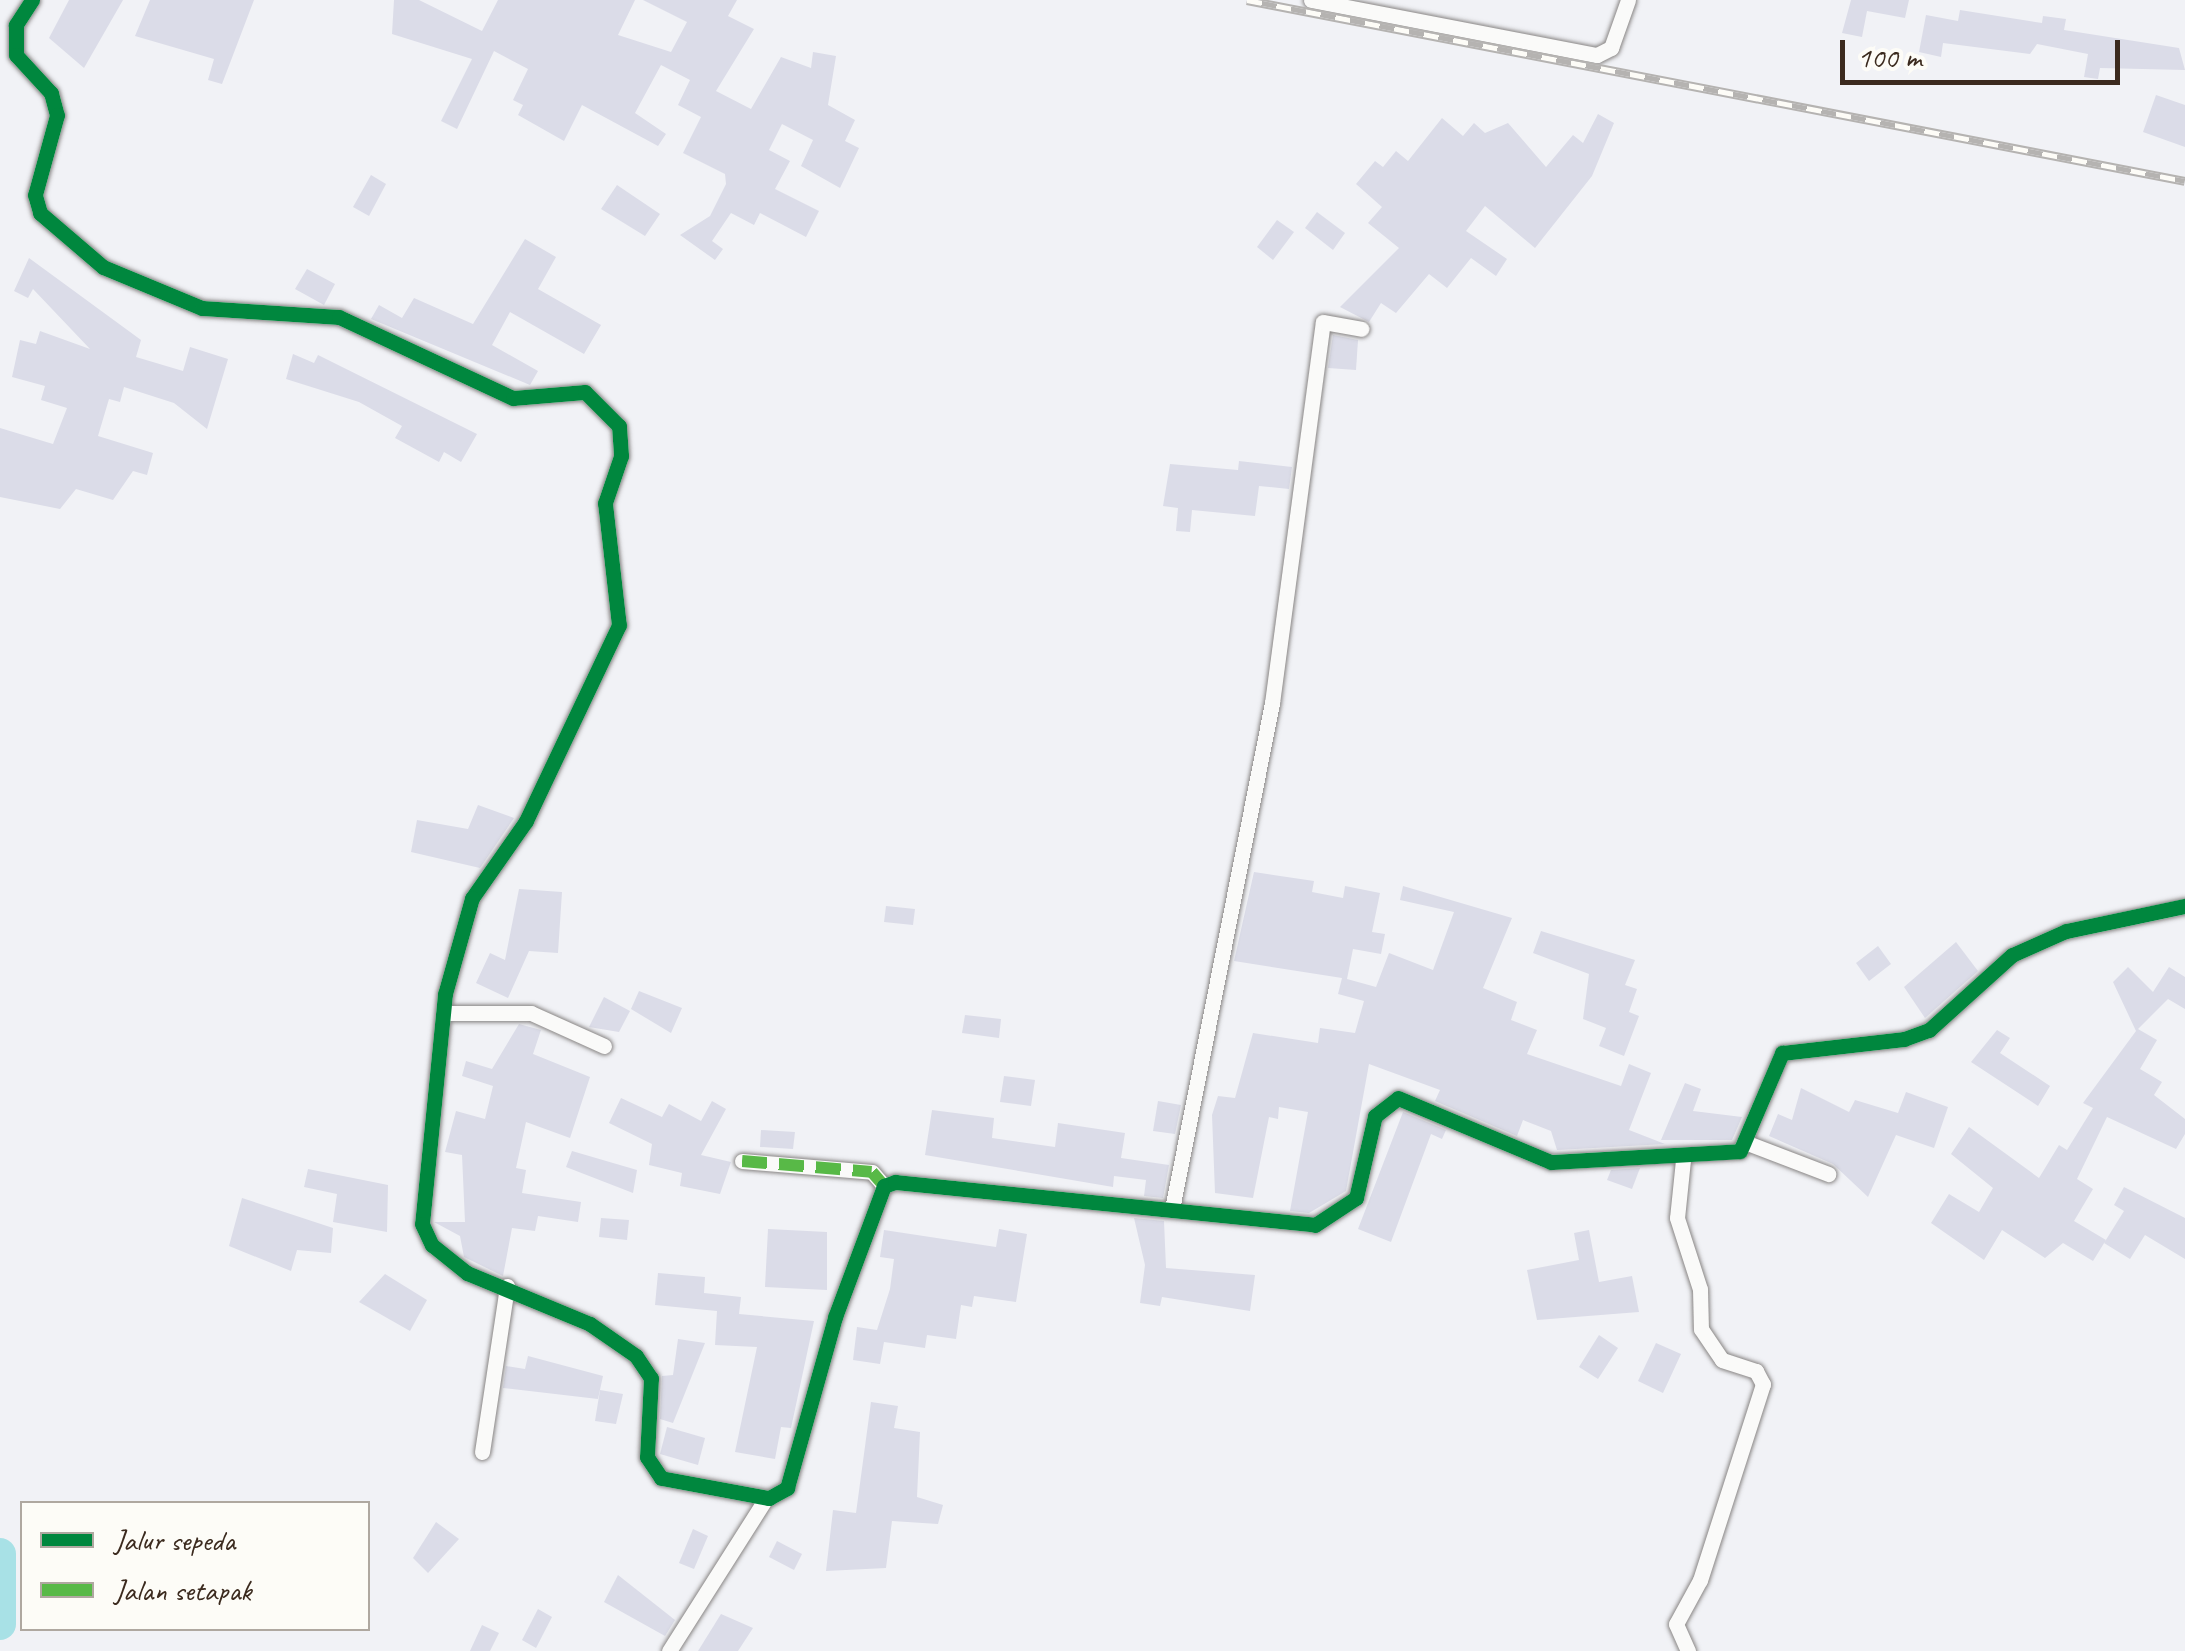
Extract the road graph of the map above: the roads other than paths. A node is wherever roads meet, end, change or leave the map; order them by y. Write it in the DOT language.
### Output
graph roads {
  1 [pos="32,0"];
  2 [pos="1311,0"];
  3 [pos="1628,0"];
  4 [pos="1361,329"];
  5 [pos="2185,906"];
  6 [pos="443,1013"];
  7 [pos="604,1046"];
  8 [pos="1750,1144"];
  9 [pos="1683,1160"];
  10 [pos="742,1161"];
  11 [pos="1828,1174"];
  12 [pos="884,1186"];
  13 [pos="1172,1209"];
  14 [pos="506,1286"];
  15 [pos="482,1452"];
  16 [pos="766,1498"];
  17 [pos="669,1651"];
  18 [pos="1688,1651"];
  1 -- 6 [label="street"];
  2 -- 3 [label="street"];
  4 -- 13 [label="street"];
  5 -- 8 [label="street"];
  6 -- 7 [label="street"];
  6 -- 14 [label="street"];
  8 -- 9 [label="street"];
  8 -- 11 [label="street"];
  9 -- 13 [label="street"];
  9 -- 18 [label="street"];
  10 -- 12 [label="street"];
  12 -- 13 [label="street"];
  12 -- 16 [label="street"];
  14 -- 15 [label="street"];
  14 -- 16 [label="street"];
  16 -- 17 [label="street"];
}
